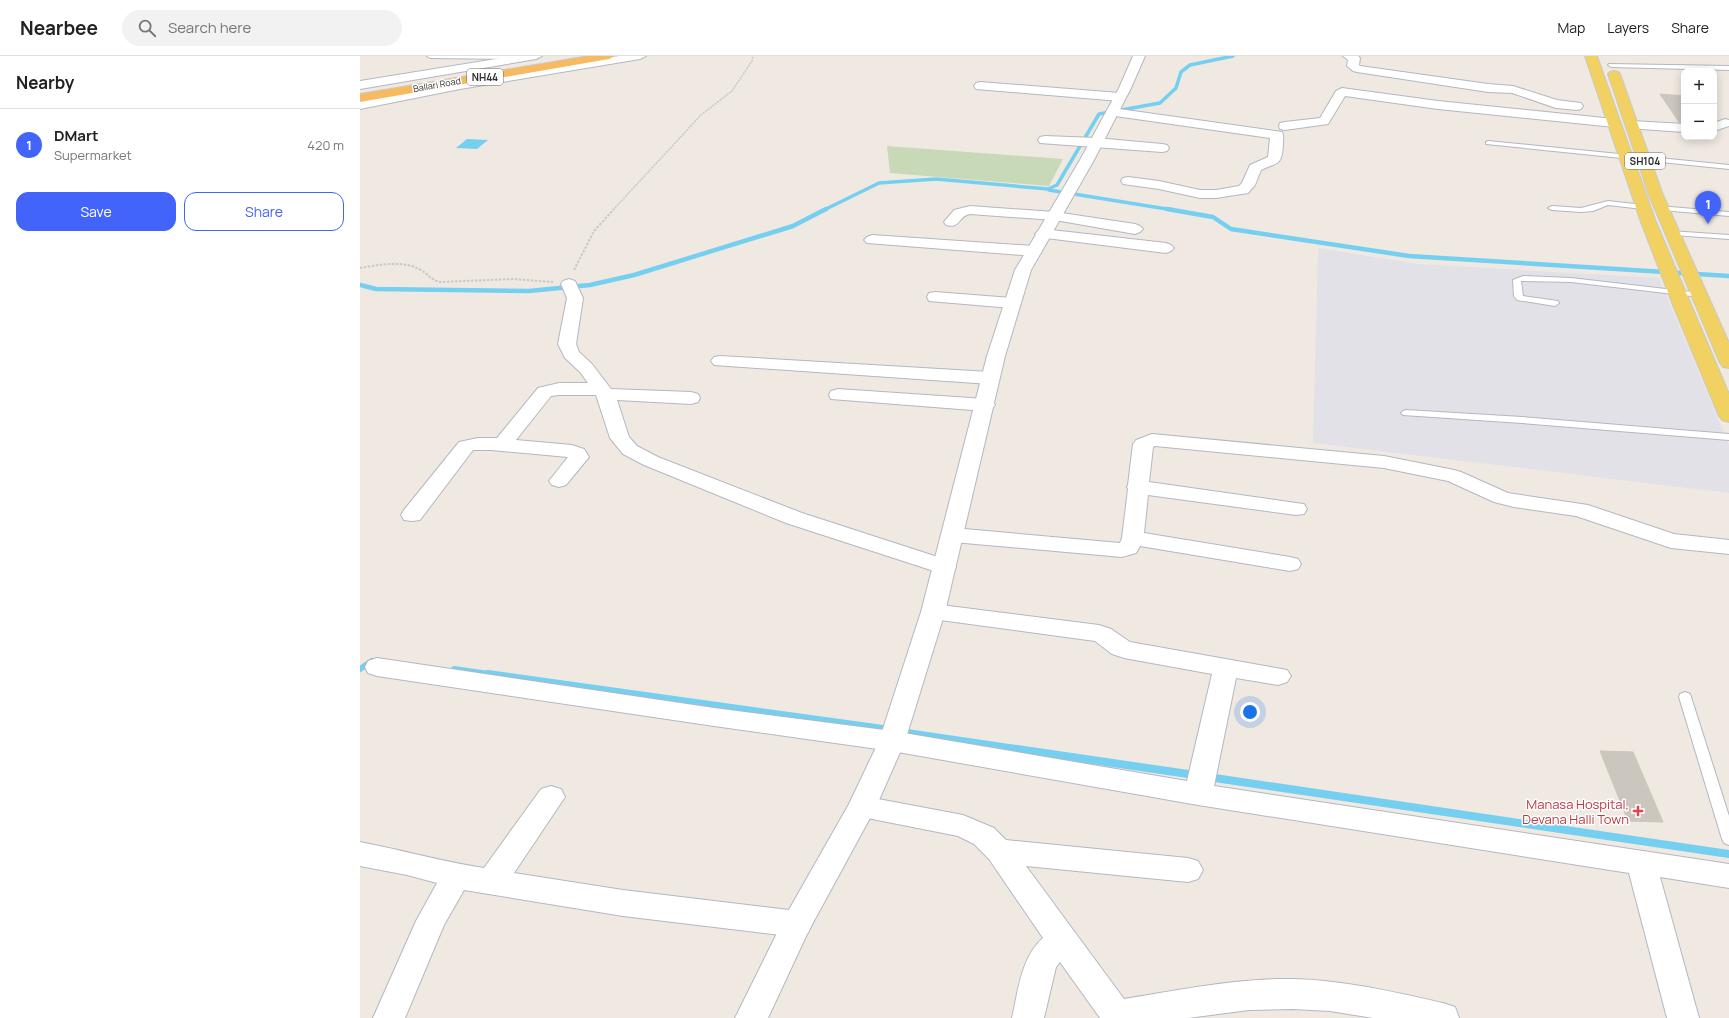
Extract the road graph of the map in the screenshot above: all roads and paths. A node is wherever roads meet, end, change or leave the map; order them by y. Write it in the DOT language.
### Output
graph roads {
  1 [pos="430,56"];
  2 [pos="576,56"];
  3 [pos="609,56"];
  4 [pos="640,56"];
  5 [pos="753,56"];
  6 [pos="1138,56"];
  7 [pos="1349,56"];
  8 [pos="1591,56"];
  9 [pos="531,57"];
  10 [pos="1609,60"];
  11 [pos="1729,68"];
  12 [pos="989,77"];
  13 [pos="360,85"];
  14 [pos="980,86"];
  15 [pos="360,92"];
  16 [pos="360,98"];
  17 [pos="1042,101"];
  18 [pos="1117,103"];
  19 [pos="360,105"];
  20 [pos="1610,110"];
  21 [pos="1614,123"];
  22 [pos="1632,125"];
  23 [pos="1285,126"];
  24 [pos="1681,128"];
  25 [pos="1045,140"];
  26 [pos="1096,142"];
  27 [pos="1488,143"];
  28 [pos="1162,148"];
  29 [pos="1625,158"];
  30 [pos="1644,160"];
  31 [pos="1729,167"];
  32 [pos="1128,181"];
  33 [pos="992,198"];
  34 [pos="1063,202"];
  35 [pos="1643,207"];
  36 [pos="1552,208"];
  37 [pos="1662,208"];
  38 [pos="1729,214"];
  39 [pos="951,222"];
  40 [pos="1135,228"];
  41 [pos="1673,233"];
  42 [pos="1729,237"];
  43 [pos="872,240"];
  44 [pos="1038,242"];
  45 [pos="1166,248"];
  46 [pos="360,268"];
  47 [pos="569,284"];
  48 [pos="1676,289"];
  49 [pos="1698,291"];
  50 [pos="935,297"];
  51 [pos="1012,303"];
  52 [pos="1555,303"];
  53 [pos="720,361"];
  54 [pos="1729,363"];
  55 [pos="990,378"];
  56 [pos="603,392"];
  57 [pos="838,395"];
  58 [pos="691,398"];
  59 [pos="985,405"];
  60 [pos="1406,413"];
  61 [pos="1729,416"];
  62 [pos="1729,437"];
  63 [pos="502,445"];
  64 [pos="559,482"];
  65 [pos="1138,487"];
  66 [pos="1296,509"];
  67 [pos="412,515"];
  68 [pos="953,535"];
  69 [pos="1133,538"];
  70 [pos="1729,547"];
  71 [pos="1290,564"];
  72 [pos="945,567"];
  73 [pos="933,612"];
  74 [pos="377,667"];
  75 [pos="1226,668"];
  76 [pos="1278,676"];
  77 [pos="1684,698"];
  78 [pos="894,734"];
  79 [pos="1198,794"];
  80 [pos="551,797"];
  81 [pos="862,806"];
  82 [pos="1729,839"];
  83 [pos="999,851"];
  84 [pos="360,854"];
  85 [pos="1641,862"];
  86 [pos="1188,870"];
  87 [pos="456,876"];
  88 [pos="1729,876"];
  89 [pos="492,881"];
  90 [pos="797,924"];
  91 [pos="1062,941"];
  92 [pos="1118,1017"];
  93 [pos="389,1018"];
  94 [pos="750,1018"];
  95 [pos="1028,1018"];
  96 [pos="1443,1018"];
  97 [pos="1683,1018"];
  1 -- 9 [label="lane"];
  2 -- 15 [label="highway, Ballari Road / NH44"];
  3 -- 16 [label="highway, Ballari Road / NH44"];
  4 -- 19 [label="street"];
  5 -- 47 [label="path"];
  6 -- 18 [label="street"];
  7 -- 20 [label="street"];
  8 -- 20 [label="main road, SH104"];
  9 -- 13 [label="street"];
  10 -- 11 [label="lane"];
  10 -- 22 [label="main road, SH104"];
  12 -- 18 [label="street"];
  14 -- 18 [label="street"];
  17 -- 18 [label="street"];
  18 -- 26 [label="street"];
  18 -- 32 [label="street"];
  20 -- 21 [label="main road, SH104"];
  21 -- 23 [label="street"];
  21 -- 29 [label="main road, SH104"];
  22 -- 24 [label="street"];
  22 -- 30 [label="main road, SH104"];
  25 -- 26 [label="street"];
  26 -- 28 [label="street"];
  26 -- 34 [label="street"];
  27 -- 29 [label="lane"];
  29 -- 30 [label="lane"];
  29 -- 35 [label="main road, SH104"];
  30 -- 31 [label="lane"];
  30 -- 37 [label="main road, SH104"];
  33 -- 34 [label="street"];
  34 -- 39 [label="street"];
  34 -- 40 [label="street"];
  34 -- 44 [label="street"];
  35 -- 36 [label="lane"];
  35 -- 48 [label="main road, SH104"];
  37 -- 38 [label="lane"];
  37 -- 41 [label="main road, SH104"];
  41 -- 42 [label="lane"];
  41 -- 49 [label="main road, SH104"];
  43 -- 44 [label="street"];
  44 -- 45 [label="street"];
  44 -- 51 [label="street"];
  46 -- 47 [label="path"];
  47 -- 56 [label="street"];
  48 -- 49 [label="lane"];
  48 -- 52 [label="lane"];
  48 -- 61 [label="main road, SH104"];
  49 -- 54 [label="main road, SH104"];
  50 -- 51 [label="street"];
  51 -- 55 [label="street"];
  53 -- 55 [label="street"];
  55 -- 59 [label="street"];
  56 -- 58 [label="street"];
  56 -- 63 [label="street"];
  56 -- 72 [label="street"];
  57 -- 59 [label="street"];
  59 -- 68 [label="street"];
  60 -- 62 [label="lane"];
  63 -- 64 [label="street"];
  63 -- 67 [label="street"];
  65 -- 66 [label="street"];
  65 -- 69 [label="street"];
  65 -- 70 [label="street"];
  68 -- 69 [label="street"];
  68 -- 72 [label="street"];
  69 -- 71 [label="street"];
  72 -- 73 [label="street"];
  73 -- 75 [label="street"];
  73 -- 78 [label="street"];
  74 -- 78 [label="street"];
  75 -- 76 [label="street"];
  75 -- 79 [label="street"];
  77 -- 82 [label="lane"];
  78 -- 79 [label="street"];
  78 -- 81 [label="street"];
  79 -- 85 [label="street"];
  80 -- 89 [label="street"];
  81 -- 83 [label="street"];
  81 -- 90 [label="street"];
  83 -- 86 [label="street"];
  83 -- 91 [label="street"];
  84 -- 87 [label="street"];
  85 -- 88 [label="street"];
  85 -- 97 [label="street"];
  87 -- 89 [label="street"];
  87 -- 93 [label="street"];
  89 -- 90 [label="street"];
  90 -- 94 [label="street"];
  91 -- 92 [label="street"];
  91 -- 95 [label="street"];
  92 -- 96 [label="street"];
}
